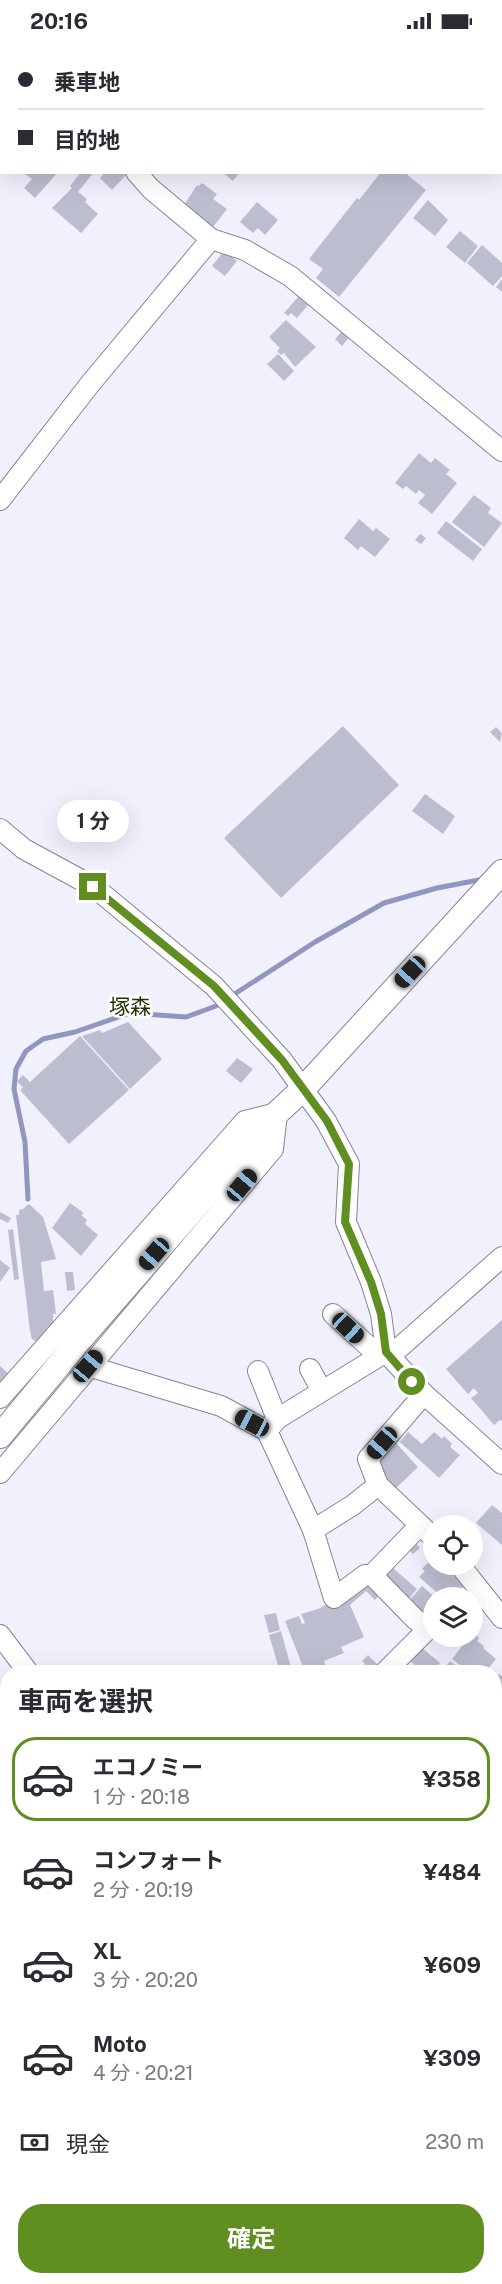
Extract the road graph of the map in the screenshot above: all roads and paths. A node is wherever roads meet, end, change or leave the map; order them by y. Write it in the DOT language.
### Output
graph roads {
  1 [pos="138,174"];
  2 [pos="211,239"];
  3 [pos="502,450"];
  4 [pos="0,500"];
  5 [pos="0,829"];
  6 [pos="502,872"];
  7 [pos="304,1088"];
  8 [pos="277,1113"];
  9 [pos="502,1257"];
  10 [pos="333,1314"];
  11 [pos="385,1354"];
  12 [pos="88,1366"];
  13 [pos="310,1369"];
  14 [pos="258,1371"];
  15 [pos="322,1391"];
  16 [pos="423,1394"];
  17 [pos="0,1398"];
  18 [pos="272,1425"];
  19 [pos="0,1436"];
  20 [pos="502,1464"];
  21 [pos="0,1473"];
  22 [pos="378,1485"];
  23 [pos="423,1528"];
  24 [pos="313,1530"];
  25 [pos="423,1535"];
  26 [pos="372,1575"];
  27 [pos="468,1575"];
  28 [pos="502,1618"];
  29 [pos="0,1635"];
  30 [pos="23,1665"];
  31 [pos="392,1665"];
  1 -- 2 [label="street"];
  2 -- 3 [label="street"];
  2 -- 4 [label="street"];
  5 -- 7 [label="street"];
  6 -- 7 [label="street"];
  7 -- 8 [label="street"];
  7 -- 11 [label="street"];
  8 -- 12 [label="street"];
  8 -- 17 [label="street"];
  8 -- 19 [label="street"];
  9 -- 11 [label="street"];
  10 -- 11 [label="street"];
  11 -- 15 [label="street"];
  11 -- 16 [label="street"];
  12 -- 18 [label="street"];
  12 -- 21 [label="street"];
  13 -- 15 [label="street"];
  14 -- 18 [label="street"];
  15 -- 18 [label="street"];
  16 -- 20 [label="street"];
  16 -- 22 [label="street"];
  18 -- 24 [label="street"];
  22 -- 23 [label="street"];
  22 -- 24 [label="street"];
  24 -- 26 [label="street"];
  25 -- 26 [label="street"];
  26 -- 31 [label="street"];
  27 -- 28 [label="street"];
  29 -- 30 [label="street"];
}
